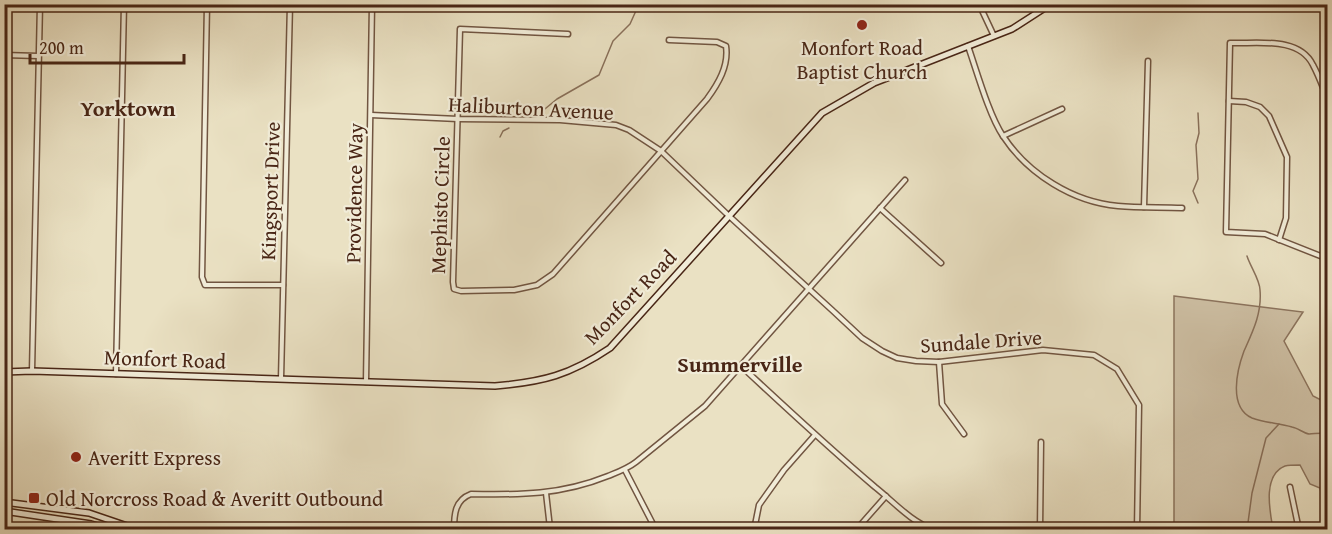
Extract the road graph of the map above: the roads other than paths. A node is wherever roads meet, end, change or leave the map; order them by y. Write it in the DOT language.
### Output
graph roads {
  1 [pos="39,4"];
  2 [pos="124,4"];
  3 [pos="207,4"];
  4 [pos="290,4"];
  5 [pos="372,4"];
  6 [pos="979,4"];
  7 [pos="1051,4"];
  8 [pos="568,34"];
  9 [pos="994,36"];
  10 [pos="669,40"];
  11 [pos="968,45"];
  12 [pos="4,55"];
  13 [pos="38,56"];
  14 [pos="1148,61"];
  15 [pos="1328,100"];
  16 [pos="1229,101"];
  17 [pos="1062,109"];
  18 [pos="371,115"];
  19 [pos="458,119"];
  20 [pos="1003,136"];
  21 [pos="661,151"];
  22 [pos="906,180"];
  23 [pos="1144,207"];
  24 [pos="880,208"];
  25 [pos="1182,208"];
  26 [pos="729,216"];
  27 [pos="1279,240"];
  28 [pos="1328,259"];
  29 [pos="941,262"];
  30 [pos="283,285"];
  31 [pos="809,288"];
  32 [pos="939,362"];
  33 [pos="1328,363"];
  34 [pos="741,366"];
  35 [pos="1328,368"];
  36 [pos="32,371"];
  37 [pos="4,372"];
  38 [pos="116,374"];
  39 [pos="282,379"];
  40 [pos="366,382"];
  41 [pos="814,435"];
  42 [pos="964,435"];
  43 [pos="1041,442"];
  44 [pos="625,470"];
  45 [pos="1290,487"];
  46 [pos="546,494"];
  47 [pos="886,496"];
  48 [pos="4,502"];
  49 [pos="4,512"];
  50 [pos="550,528"];
  51 [pos="111,530"];
  52 [pos="139,530"];
  53 [pos="454,530"];
  54 [pos="656,530"];
  55 [pos="754,530"];
  56 [pos="856,530"];
  57 [pos="934,530"];
  58 [pos="1040,530"];
  59 [pos="1137,530"];
  60 [pos="1299,530"];
  1 -- 13 [label="street"];
  2 -- 38 [label="street"];
  3 -- 30 [label="street"];
  4 -- 30 [label="street, Kingsport Drive"];
  5 -- 18 [label="street, Providence Way"];
  6 -- 9 [label="street"];
  7 -- 9 [label="street, Monfort Road"];
  8 -- 19 [label="street, Mephisto Circle"];
  9 -- 11 [label="street, Monfort Road"];
  10 -- 21 [label="street, Mephisto Circle"];
  11 -- 20 [label="street"];
  11 -- 26 [label="street, Monfort Road"];
  12 -- 13 [label="street"];
  13 -- 36 [label="street"];
  14 -- 23 [label="street"];
  15 -- 16 [label="street"];
  16 -- 27 [label="street"];
  16 -- 27 [label="street"];
  17 -- 20 [label="street"];
  18 -- 19 [label="street, Haliburton Avenue"];
  18 -- 40 [label="street, Providence Way"];
  19 -- 21 [label="street, Haliburton Avenue"];
  19 -- 21 [label="street, Mephisto Circle"];
  20 -- 23 [label="street"];
  21 -- 26 [label="street, Haliburton Avenue"];
  22 -- 24 [label="street"];
  23 -- 25 [label="street"];
  24 -- 29 [label="street"];
  24 -- 31 [label="street"];
  26 -- 31 [label="street, Sundale Drive"];
  26 -- 40 [label="street, Monfort Road"];
  27 -- 28 [label="street"];
  30 -- 39 [label="street, Kingsport Drive"];
  31 -- 32 [label="street, Sundale Drive"];
  31 -- 34 [label="street"];
  32 -- 42 [label="street"];
  32 -- 59 [label="street, Sundale Drive"];
  33 -- 35 [label="street"];
  34 -- 41 [label="street"];
  34 -- 44 [label="street"];
  36 -- 37 [label="street, Monfort Road"];
  36 -- 38 [label="street, Monfort Road"];
  38 -- 39 [label="street, Monfort Road"];
  39 -- 40 [label="street, Monfort Road"];
  41 -- 47 [label="street"];
  41 -- 55 [label="street"];
  43 -- 58 [label="street"];
  44 -- 46 [label="street"];
  44 -- 54 [label="street"];
  45 -- 60 [label="street"];
  46 -- 50 [label="street"];
  46 -- 53 [label="street"];
  47 -- 56 [label="street"];
  47 -- 57 [label="street"];
  48 -- 52 [label="street"];
  49 -- 51 [label="street"];
}
